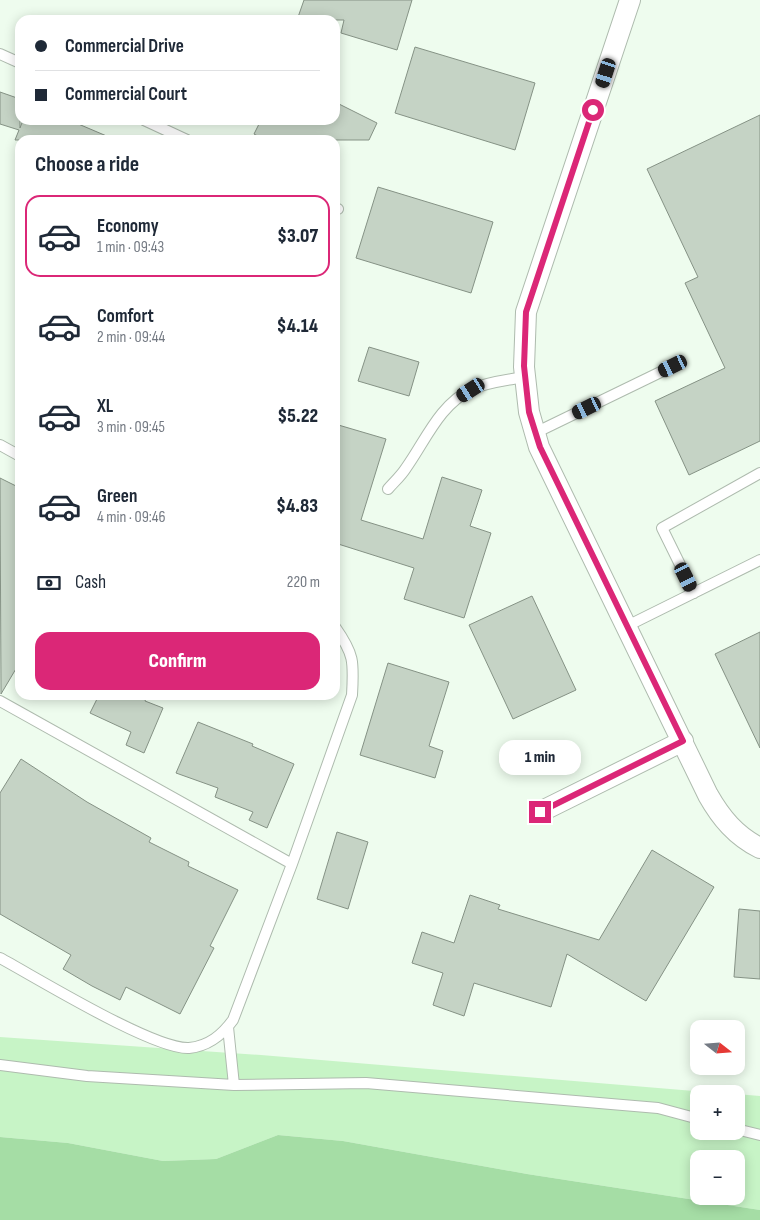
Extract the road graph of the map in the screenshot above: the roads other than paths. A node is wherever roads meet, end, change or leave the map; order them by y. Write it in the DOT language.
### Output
graph roads {
  1 [pos="630,0"];
  2 [pos="0,54"];
  3 [pos="15,61"];
  4 [pos="155,125"];
  5 [pos="176,135"];
  6 [pos="673,366"];
  7 [pos="525,377"];
  8 [pos="535,433"];
  9 [pos="0,445"];
  10 [pos="15,453"];
  11 [pos="760,473"];
  12 [pos="388,489"];
  13 [pos="760,560"];
  14 [pos="694,593"];
  15 [pos="627,626"];
  16 [pos="340,634"];
  17 [pos="0,701"];
  18 [pos="683,741"];
  19 [pos="540,812"];
  20 [pos="760,848"];
  21 [pos="292,864"];
  22 [pos="0,958"];
  23 [pos="228,1027"];
  24 [pos="0,1065"];
  25 [pos="234,1085"];
  26 [pos="690,1117"];
  27 [pos="745,1131"];
  28 [pos="760,1135"];
  1 -- 7 [label="street"];
  2 -- 3 [label="lane"];
  4 -- 5 [label="lane"];
  6 -- 8 [label="lane"];
  7 -- 8 [label="street"];
  7 -- 12 [label="lane"];
  8 -- 15 [label="street"];
  9 -- 10 [label="lane"];
  11 -- 14 [label="lane"];
  13 -- 14 [label="lane"];
  14 -- 15 [label="lane"];
  15 -- 18 [label="street"];
  16 -- 21 [label="lane"];
  17 -- 21 [label="lane"];
  18 -- 19 [label="street"];
  18 -- 20 [label="street"];
  21 -- 23 [label="lane"];
  22 -- 23 [label="lane"];
  23 -- 25 [label="lane"];
  24 -- 25 [label="lane"];
  25 -- 26 [label="lane"];
  27 -- 28 [label="lane"];
}
